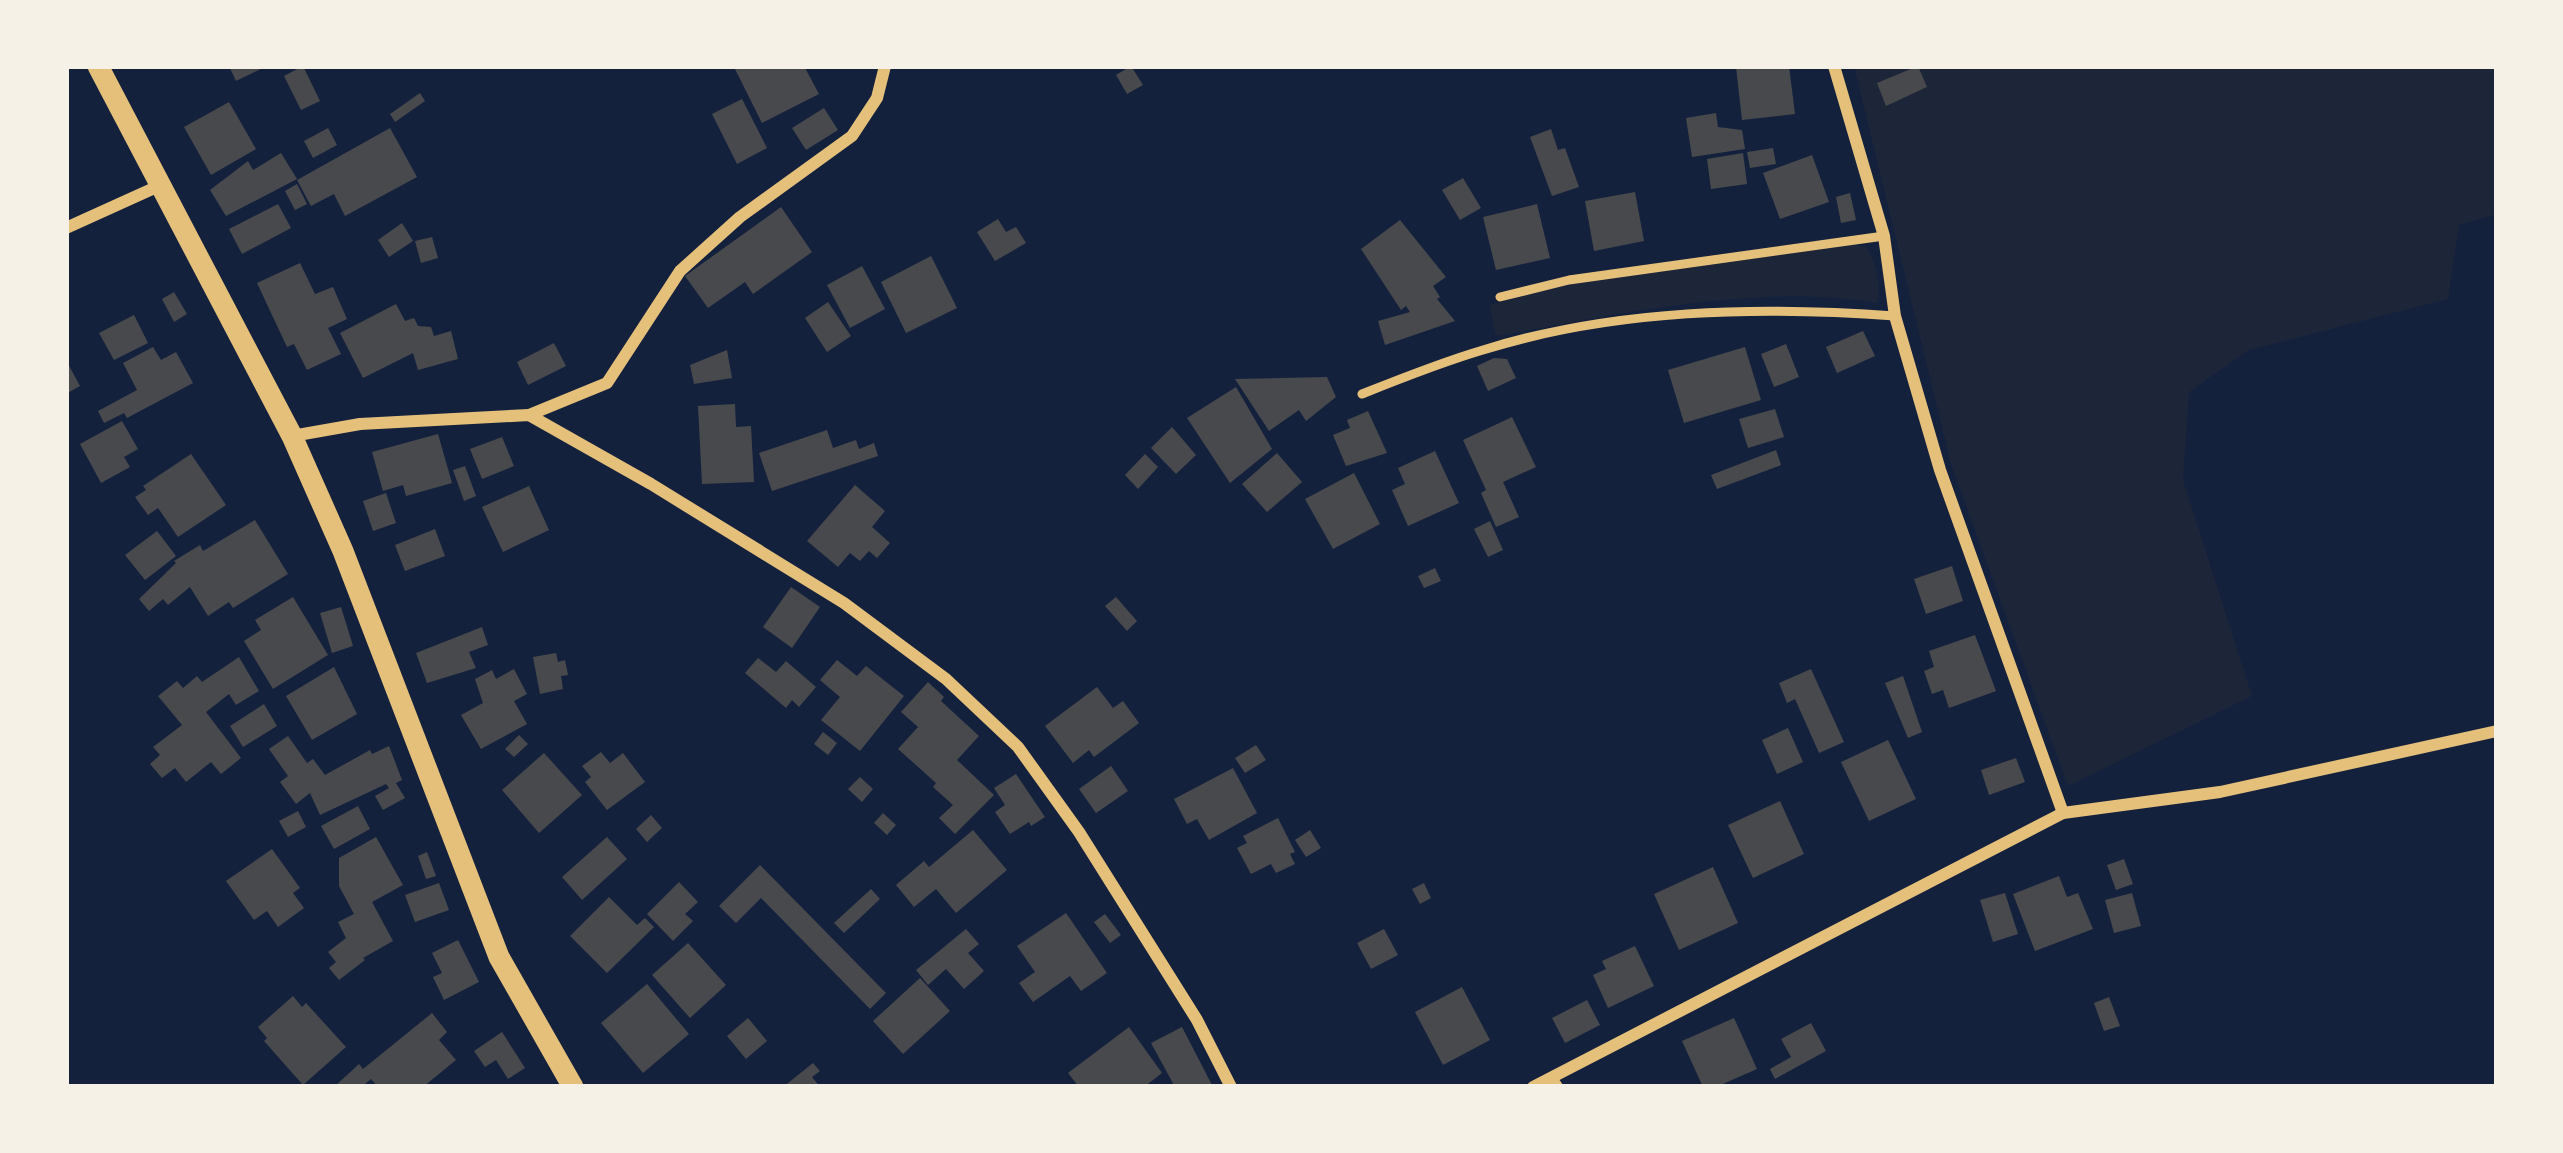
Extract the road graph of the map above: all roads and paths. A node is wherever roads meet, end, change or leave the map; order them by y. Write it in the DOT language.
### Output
graph roads {
  1 [pos="98,66"];
  2 [pos="885,66"];
  3 [pos="1834,66"];
  4 [pos="161,185"];
  5 [pos="66,228"];
  6 [pos="1884,236"];
  7 [pos="1500,297"];
  8 [pos="1895,316"];
  9 [pos="1362,394"];
  10 [pos="529,415"];
  11 [pos="292,436"];
  12 [pos="2497,731"];
  13 [pos="2063,813"];
  14 [pos="1556,1082"];
  15 [pos="573,1087"];
  16 [pos="1232,1087"];
  17 [pos="1533,1087"];
  1 -- 4 [label="street"];
  2 -- 10 [label="street"];
  3 -- 6 [label="street"];
  4 -- 5 [label="street"];
  4 -- 11 [label="street"];
  6 -- 7 [label="lane"];
  6 -- 8 [label="street"];
  8 -- 9 [label="lane"];
  8 -- 13 [label="street"];
  10 -- 11 [label="street"];
  10 -- 16 [label="street"];
  11 -- 15 [label="street"];
  12 -- 13 [label="street"];
  13 -- 14 [label="street"];
  14 -- 17 [label="street"];
}
